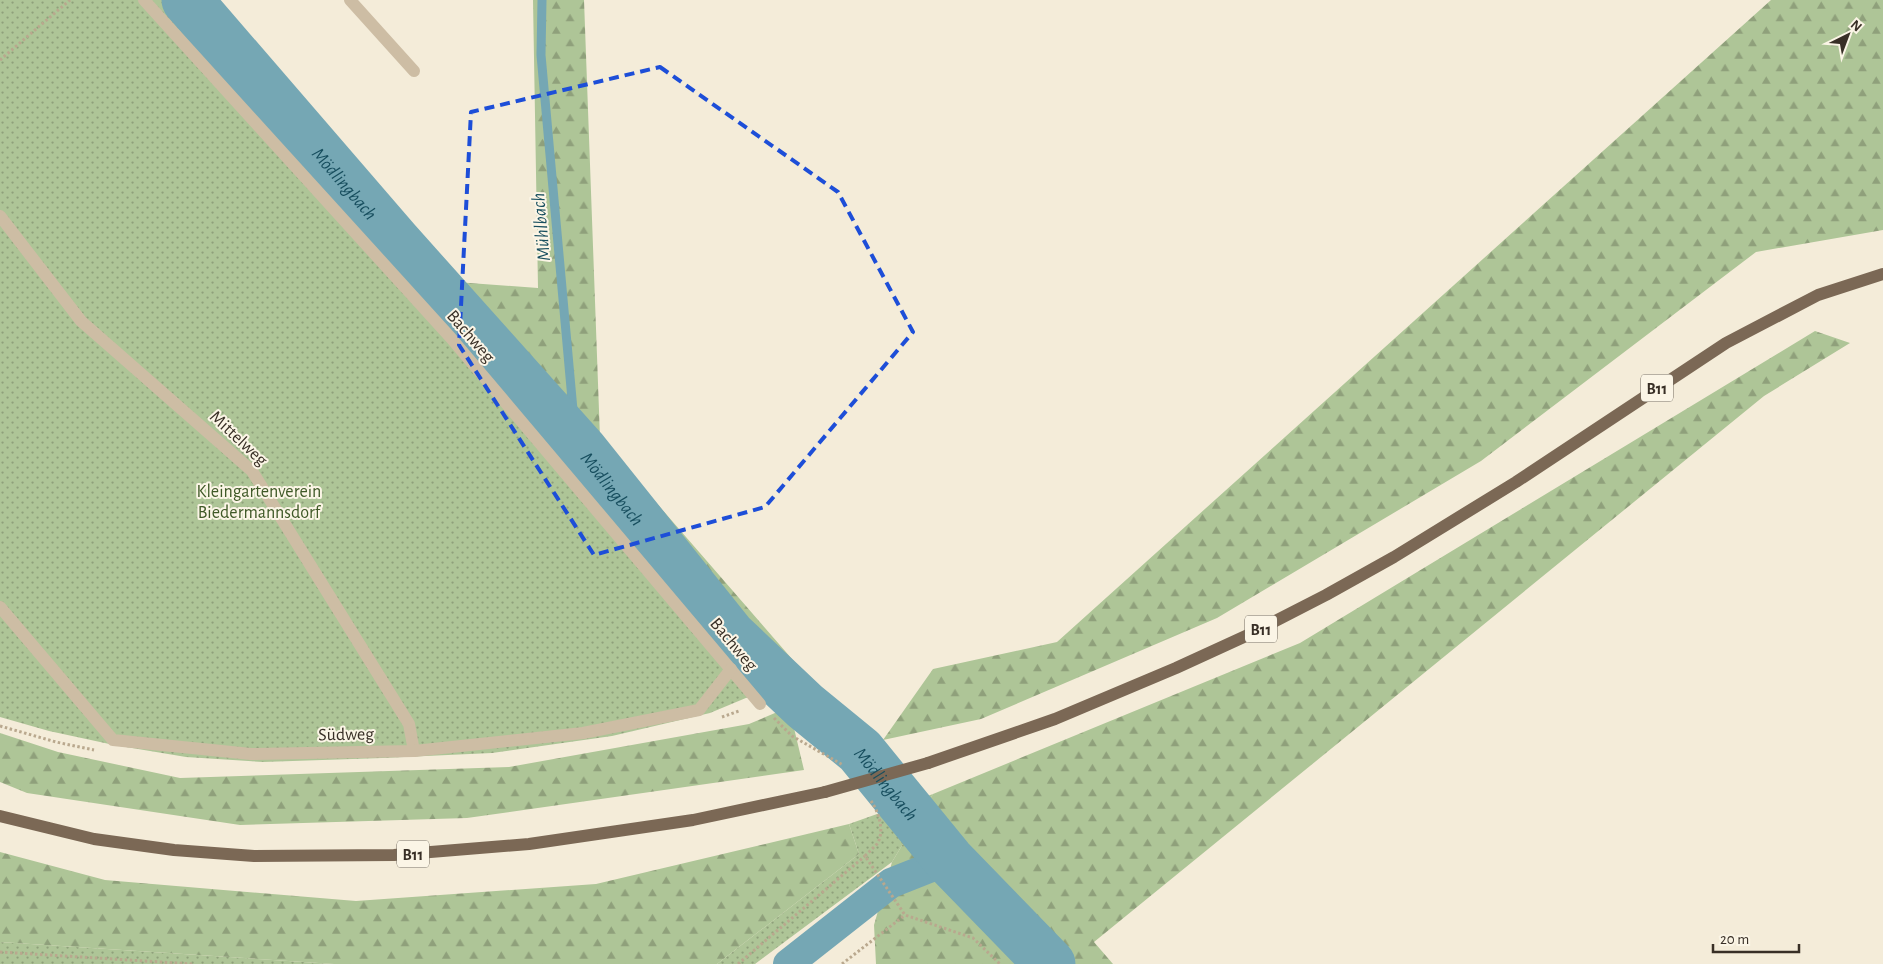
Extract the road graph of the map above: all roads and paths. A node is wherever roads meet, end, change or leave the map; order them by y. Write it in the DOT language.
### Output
graph roads {
  1 [pos="70,0"];
  2 [pos="144,0"];
  3 [pos="350,0"];
  4 [pos="0,60"];
  5 [pos="414,71"];
  6 [pos="0,216"];
  7 [pos="1883,274"];
  8 [pos="0,608"];
  9 [pos="732,669"];
  10 [pos="760,704"];
  11 [pos="414,751"];
  12 [pos="0,816"];
  13 [pos="878,843"];
  14 [pos="865,856"];
  15 [pos="905,915"];
  16 [pos="0,952"];
  17 [pos="193,964"];
  18 [pos="738,964"];
  19 [pos="842,964"];
  20 [pos="1000,964"];
  1 -- 4 [label="path"];
  2 -- 9 [label="lane, Bachweg"];
  3 -- 5 [label="lane"];
  6 -- 11 [label="lane, Mittelweg"];
  7 -- 12 [label="main road, B11, bridge"];
  8 -- 11 [label="lane, Südweg"];
  9 -- 10 [label="lane, Bachweg"];
  9 -- 11 [label="lane, Südweg"];
  13 -- 14 [label="path"];
  14 -- 15 [label="path"];
  14 -- 18 [label="path"];
  15 -- 19 [label="path"];
  15 -- 20 [label="path"];
  16 -- 17 [label="path"];
}
